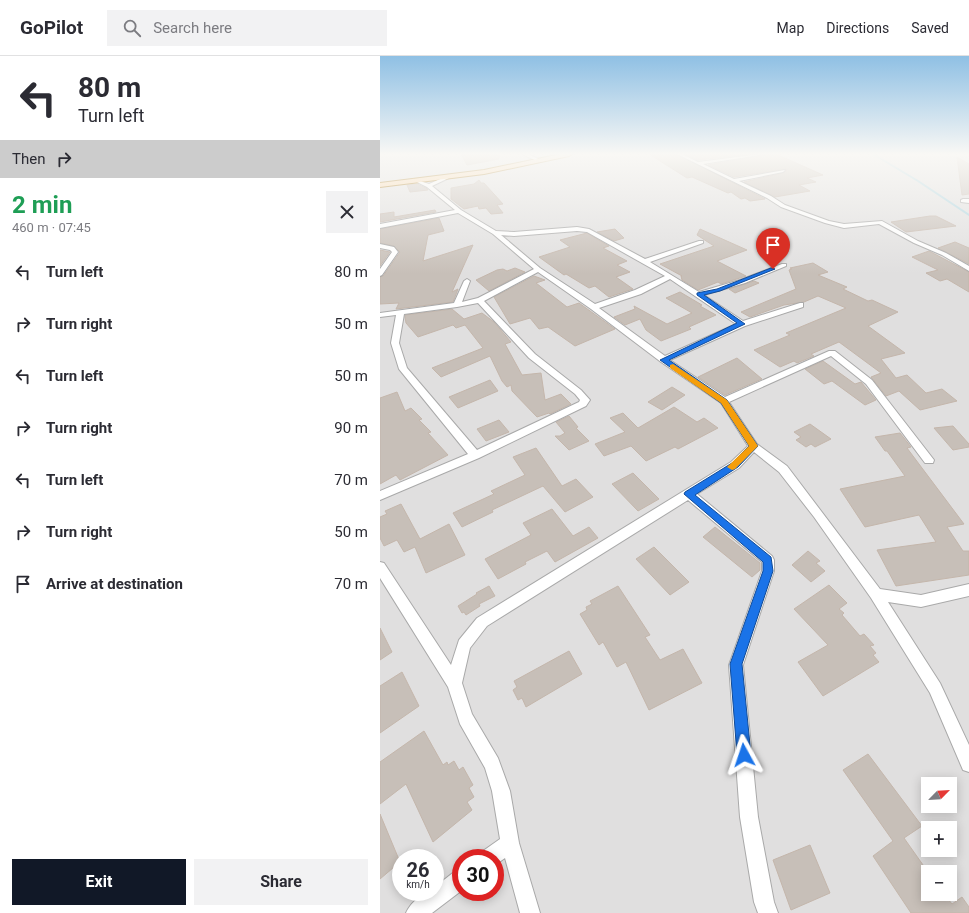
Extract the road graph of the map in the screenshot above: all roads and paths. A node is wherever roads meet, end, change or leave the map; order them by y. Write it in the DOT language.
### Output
graph roads {
  1 [pos="439,194"];
  2 [pos="763,194"];
  3 [pos="459,211"];
  4 [pos="380,226"];
  5 [pos="495,233"];
  6 [pos="701,242"];
  7 [pos="380,246"];
  8 [pos="644,262"];
  9 [pos="784,265"];
  10 [pos="538,269"];
  11 [pos="969,269"];
  12 [pos="380,274"];
  13 [pos="670,276"];
  14 [pos="467,281"];
  15 [pos="699,294"];
  16 [pos="480,300"];
  17 [pos="457,305"];
  18 [pos="800,305"];
  19 [pos="594,308"];
  20 [pos="400,314"];
  21 [pos="380,315"];
  22 [pos="742,324"];
  23 [pos="664,360"];
  24 [pos="724,401"];
  25 [pos="754,446"];
  26 [pos="475,456"];
  27 [pos="929,460"];
  28 [pos="689,494"];
  29 [pos="380,496"];
  30 [pos="380,567"];
  31 [pos="969,590"];
  32 [pos="876,594"];
  33 [pos="454,683"];
  34 [pos="969,764"];
  35 [pos="510,843"];
  36 [pos="502,849"];
  37 [pos="452,886"];
  38 [pos="416,913"];
  39 [pos="530,913"];
  40 [pos="768,913"];
  1 -- 3 [label="street"];
  2 -- 11 [label="street"];
  3 -- 4 [label="street"];
  3 -- 5 [label="street"];
  5 -- 8 [label="street"];
  5 -- 10 [label="street"];
  6 -- 8 [label="street"];
  7 -- 12 [label="street"];
  8 -- 13 [label="street"];
  9 -- 15 [label="street"];
  10 -- 16 [label="street"];
  10 -- 19 [label="street"];
  13 -- 15 [label="street"];
  13 -- 19 [label="street"];
  14 -- 17 [label="street"];
  15 -- 22 [label="street"];
  16 -- 17 [label="street"];
  16 -- 26 [label="street"];
  17 -- 20 [label="street"];
  18 -- 22 [label="street"];
  19 -- 23 [label="street"];
  20 -- 21 [label="street"];
  20 -- 26 [label="street"];
  22 -- 23 [label="street"];
  23 -- 24 [label="street"];
  24 -- 25 [label="street"];
  24 -- 27 [label="street"];
  25 -- 28 [label="street"];
  25 -- 32 [label="street"];
  26 -- 29 [label="street"];
  28 -- 33 [label="street"];
  28 -- 40 [label="street"];
  30 -- 33 [label="street"];
  31 -- 32 [label="street"];
  32 -- 34 [label="street"];
  33 -- 35 [label="street"];
  35 -- 36 [label="street"];
  35 -- 39 [label="street"];
  37 -- 38 [label="street"];
}
